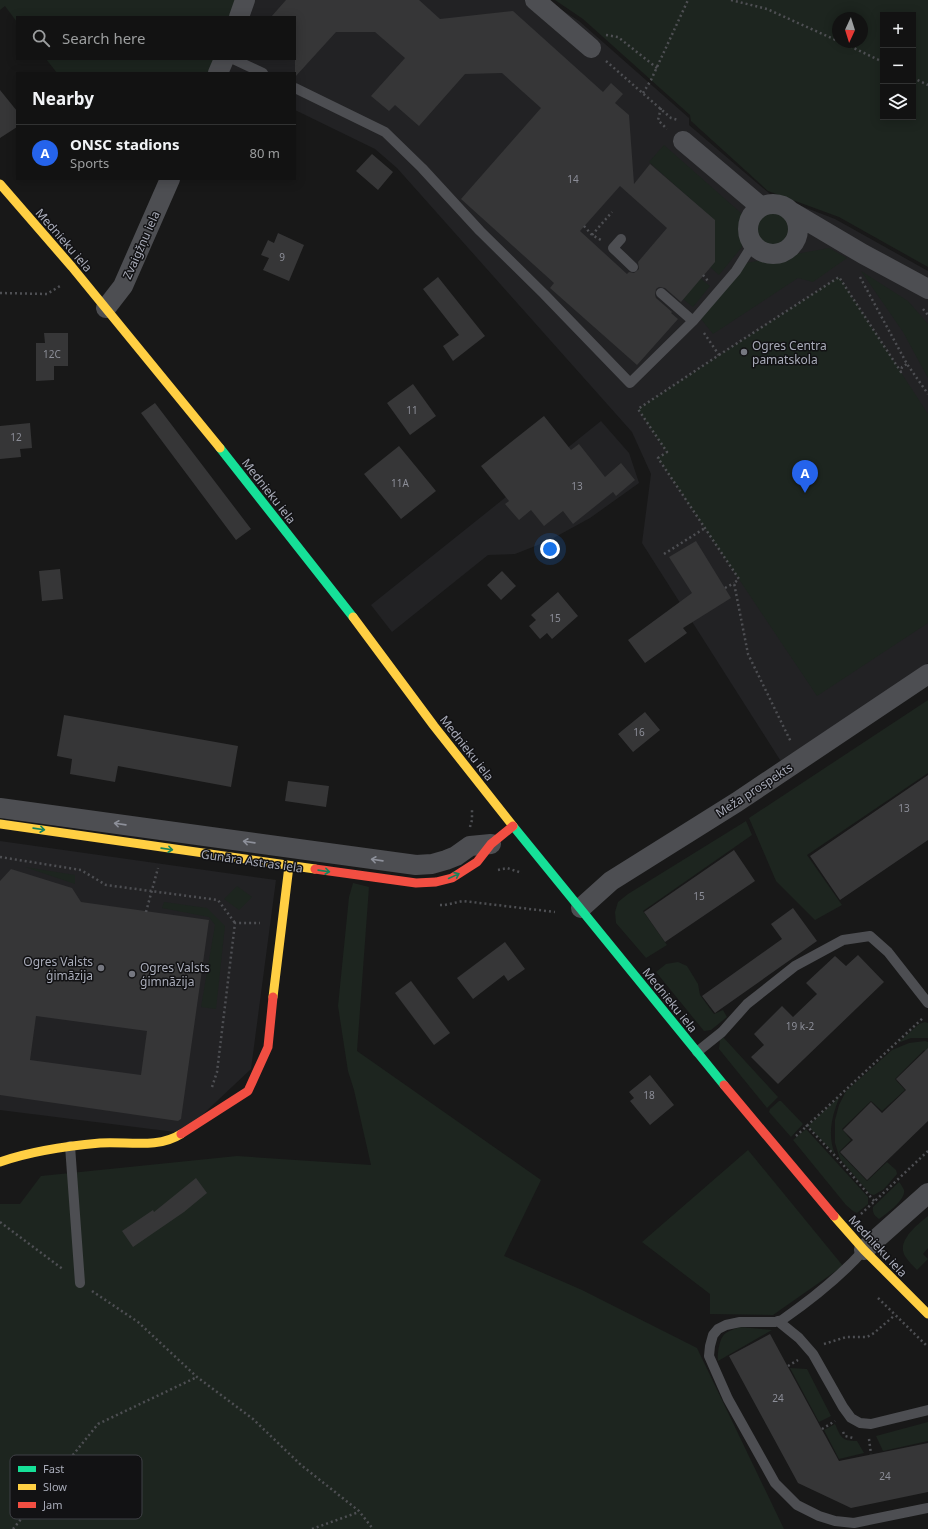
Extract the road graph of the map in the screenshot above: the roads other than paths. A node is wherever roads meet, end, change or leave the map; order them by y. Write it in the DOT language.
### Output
graph roads {
  1 [pos="245,0"];
  2 [pos="535,0"];
  3 [pos="239,16"];
  4 [pos="588,45"];
  5 [pos="224,60"];
  6 [pos="235,60"];
  7 [pos="218,72"];
  8 [pos="261,72"];
  9 [pos="296,88"];
  10 [pos="678,131"];
  11 [pos="170,180"];
  12 [pos="0,184"];
  13 [pos="760,206"];
  14 [pos="792,212"];
  15 [pos="621,239"];
  16 [pos="839,240"];
  17 [pos="795,241"];
  18 [pos="753,244"];
  19 [pos="633,267"];
  20 [pos="928,289"];
  21 [pos="661,293"];
  22 [pos="106,308"];
  23 [pos="693,320"];
  24 [pos="928,674"];
  25 [pos="0,808"];
  26 [pos="0,824"];
  27 [pos="513,826"];
  28 [pos="491,844"];
  29 [pos="289,866"];
  30 [pos="581,908"];
  31 [pos="928,1003"];
  32 [pos="697,1052"];
  33 [pos="70,1146"];
  34 [pos="0,1162"];
  35 [pos="928,1193"];
  36 [pos="864,1250"];
  37 [pos="80,1283"];
  38 [pos="928,1314"];
  39 [pos="778,1321"];
  40 [pos="928,1410"];
  41 [pos="928,1508"];
  1 -- 3 [label="street"];
  2 -- 4 [label="street"];
  5 -- 7 [label="street"];
  6 -- 8 [label="lane"];
  9 -- 23 [label="lane"];
  10 -- 13 [label="street"];
  11 -- 22 [label="street, Zvaigžņu iela"];
  12 -- 22 [label="street, Mednieku iela"];
  13 -- 14 [label="street"];
  13 -- 18 [label="street"];
  14 -- 16 [label="street"];
  14 -- 17 [label="street"];
  15 -- 19 [label="lane"];
  16 -- 17 [label="street"];
  16 -- 20 [label="street"];
  17 -- 18 [label="street"];
  18 -- 23 [label="lane"];
  21 -- 23 [label="lane"];
  22 -- 27 [label="street, Mednieku iela"];
  24 -- 30 [label="street, Meža prospekts"];
  28 -- 25 [label="street, Gunāra Astras iela, one-way"];
  26 -- 29 [label="street, Gunāra Astras iela, one-way"];
  27 -- 28 [label="street, Gunāra Astras iela"];
  27 -- 30 [label="street, Mednieku iela"];
  29 -- 28 [label="street, Gunāra Astras iela, one-way"];
  29 -- 33 [label="street"];
  30 -- 32 [label="street, Mednieku iela"];
  31 -- 32 [label="lane"];
  32 -- 36 [label="street, Mednieku iela"];
  33 -- 34 [label="street"];
  33 -- 37 [label="lane"];
  35 -- 36 [label="street"];
  36 -- 38 [label="street, Mednieku iela"];
  36 -- 39 [label="lane"];
  39 -- 40 [label="lane"];
  39 -- 41 [label="lane"];
}
